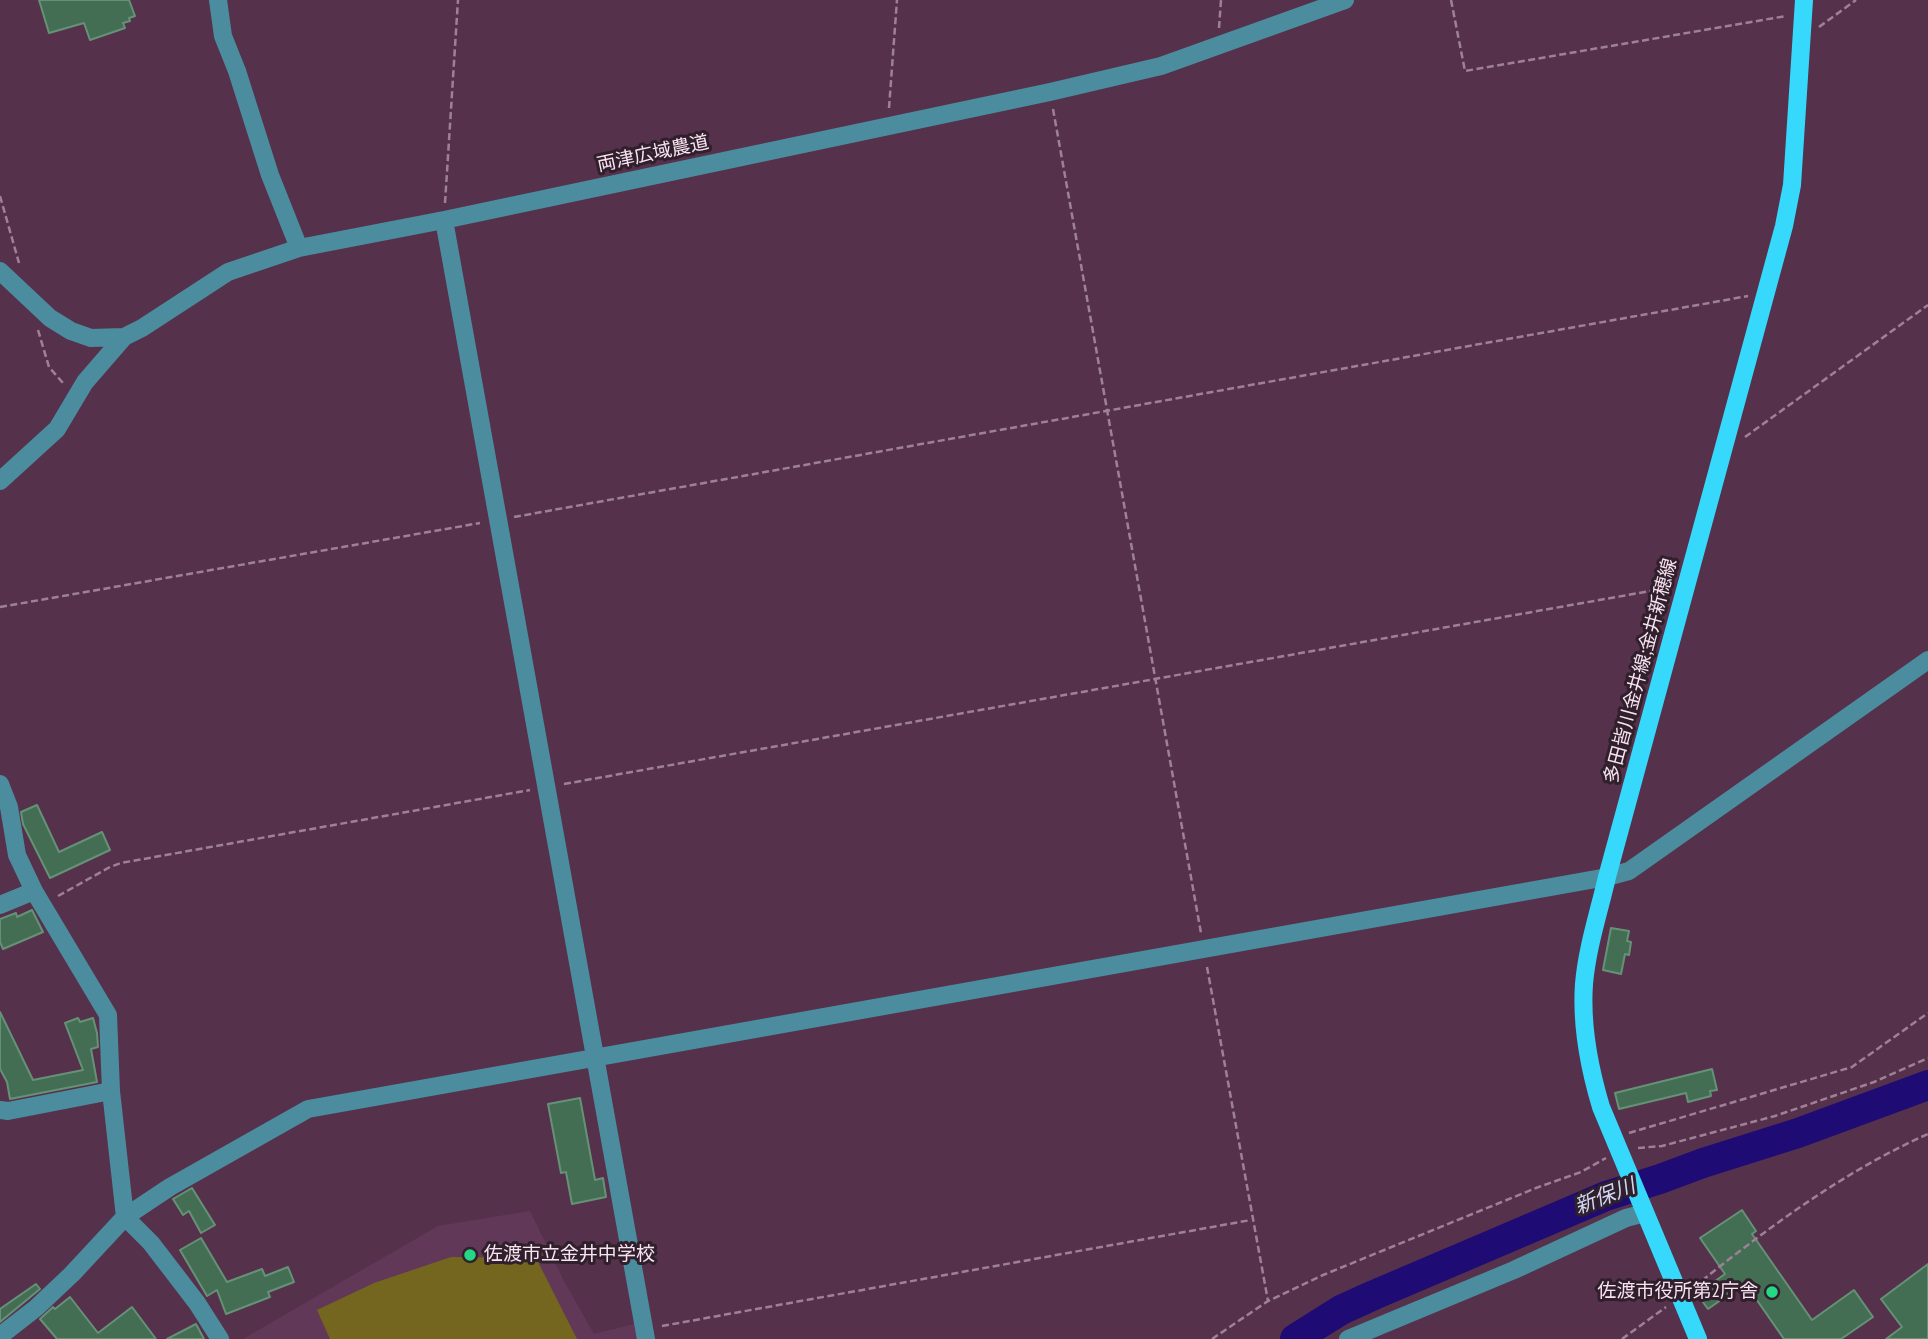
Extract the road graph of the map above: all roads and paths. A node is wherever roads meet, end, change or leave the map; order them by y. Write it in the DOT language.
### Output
graph roads {
  1 [pos="218,0"];
  2 [pos="458,0"];
  3 [pos="897,0"];
  4 [pos="1221,0"];
  5 [pos="1345,0"];
  6 [pos="1451,0"];
  7 [pos="1856,0"];
  8 [pos="1803,14"];
  9 [pos="1217,45"];
  10 [pos="1050,92"];
  11 [pos="888,126"];
  12 [pos="0,196"];
  13 [pos="444,220"];
  14 [pos="299,248"];
  15 [pos="0,271"];
  16 [pos="1765,293"];
  17 [pos="28,296"];
  18 [pos="1928,305"];
  19 [pos="37,328"];
  20 [pos="124,337"];
  21 [pos="77,395"];
  22 [pos="1106,410"];
  23 [pos="1725,443"];
  24 [pos="0,481"];
  25 [pos="499,520"];
  26 [pos="1686,584"];
  27 [pos="0,607"];
  28 [pos="1928,660"];
  29 [pos="1154,679"];
  30 [pos="0,784"];
  31 [pos="547,787"];
  32 [pos="1607,877"];
  33 [pos="38,898"];
  34 [pos="0,905"];
  35 [pos="1204,949"];
  36 [pos="1928,1013"];
  37 [pos="596,1057"];
  38 [pos="1928,1058"];
  39 [pos="111,1091"];
  40 [pos="0,1110"];
  41 [pos="1928,1134"];
  42 [pos="1617,1143"];
  43 [pos="1645,1213"];
  44 [pos="125,1217"];
  45 [pos="1252,1220"];
  46 [pos="1680,1297"];
  47 [pos="1268,1301"];
  48 [pos="646,1334"];
  49 [pos="0,1336"];
  50 [pos="220,1339"];
  51 [pos="1212,1339"];
  52 [pos="1349,1339"];
  53 [pos="1622,1339"];
  54 [pos="1698,1339"];
  1 -- 14 [label="street"];
  2 -- 13 [label="path"];
  3 -- 11 [label="path"];
  4 -- 9 [label="path"];
  5 -- 9 [label="street, 両津広域農道"];
  6 -- 8 [label="path"];
  7 -- 8 [label="path"];
  8 -- 16 [label="main road, 多田皆川金井線;金井新穂線"];
  9 -- 10 [label="street, 両津広域農道"];
  10 -- 11 [label="street, 両津広域農道"];
  10 -- 22 [label="path"];
  11 -- 13 [label="street, 両津広域農道"];
  12 -- 17 [label="path"];
  13 -- 14 [label="street, 両津広域農道"];
  13 -- 25 [label="street"];
  14 -- 20 [label="street, 両津広域農道"];
  15 -- 17 [label="street, 両津広域農道"];
  16 -- 22 [label="path"];
  16 -- 23 [label="main road, 多田皆川金井線;金井新穂線"];
  17 -- 20 [label="street, 両津広域農道"];
  18 -- 23 [label="path"];
  19 -- 21 [label="path"];
  20 -- 21 [label="street"];
  21 -- 24 [label="street"];
  22 -- 25 [label="path"];
  22 -- 29 [label="path"];
  23 -- 26 [label="main road, 多田皆川金井線;金井新穂線"];
  25 -- 27 [label="path"];
  25 -- 31 [label="street"];
  26 -- 29 [label="path"];
  26 -- 32 [label="main road, 多田皆川金井線;金井新穂線"];
  28 -- 32 [label="street"];
  29 -- 31 [label="path"];
  29 -- 35 [label="path"];
  30 -- 33 [label="street"];
  31 -- 33 [label="path"];
  31 -- 37 [label="street"];
  32 -- 35 [label="street"];
  32 -- 42 [label="main road, 多田皆川金井線;金井新穂線"];
  33 -- 34 [label="street"];
  33 -- 39 [label="street"];
  35 -- 37 [label="street"];
  35 -- 45 [label="path"];
  36 -- 42 [label="path"];
  37 -- 44 [label="street"];
  37 -- 48 [label="street"];
  38 -- 42 [label="path"];
  39 -- 40 [label="street"];
  39 -- 44 [label="street"];
  41 -- 46 [label="path"];
  42 -- 43 [label="main road, 多田皆川金井線;金井新穂線"];
  42 -- 47 [label="path"];
  43 -- 46 [label="main road, 多田皆川金井線;金井新穂線"];
  43 -- 52 [label="street"];
  44 -- 49 [label="street"];
  44 -- 50 [label="street"];
  45 -- 47 [label="path"];
  45 -- 48 [label="path"];
  46 -- 53 [label="path"];
  46 -- 54 [label="main road, 多田皆川金井線;金井新穂線"];
  47 -- 51 [label="path"];
}
